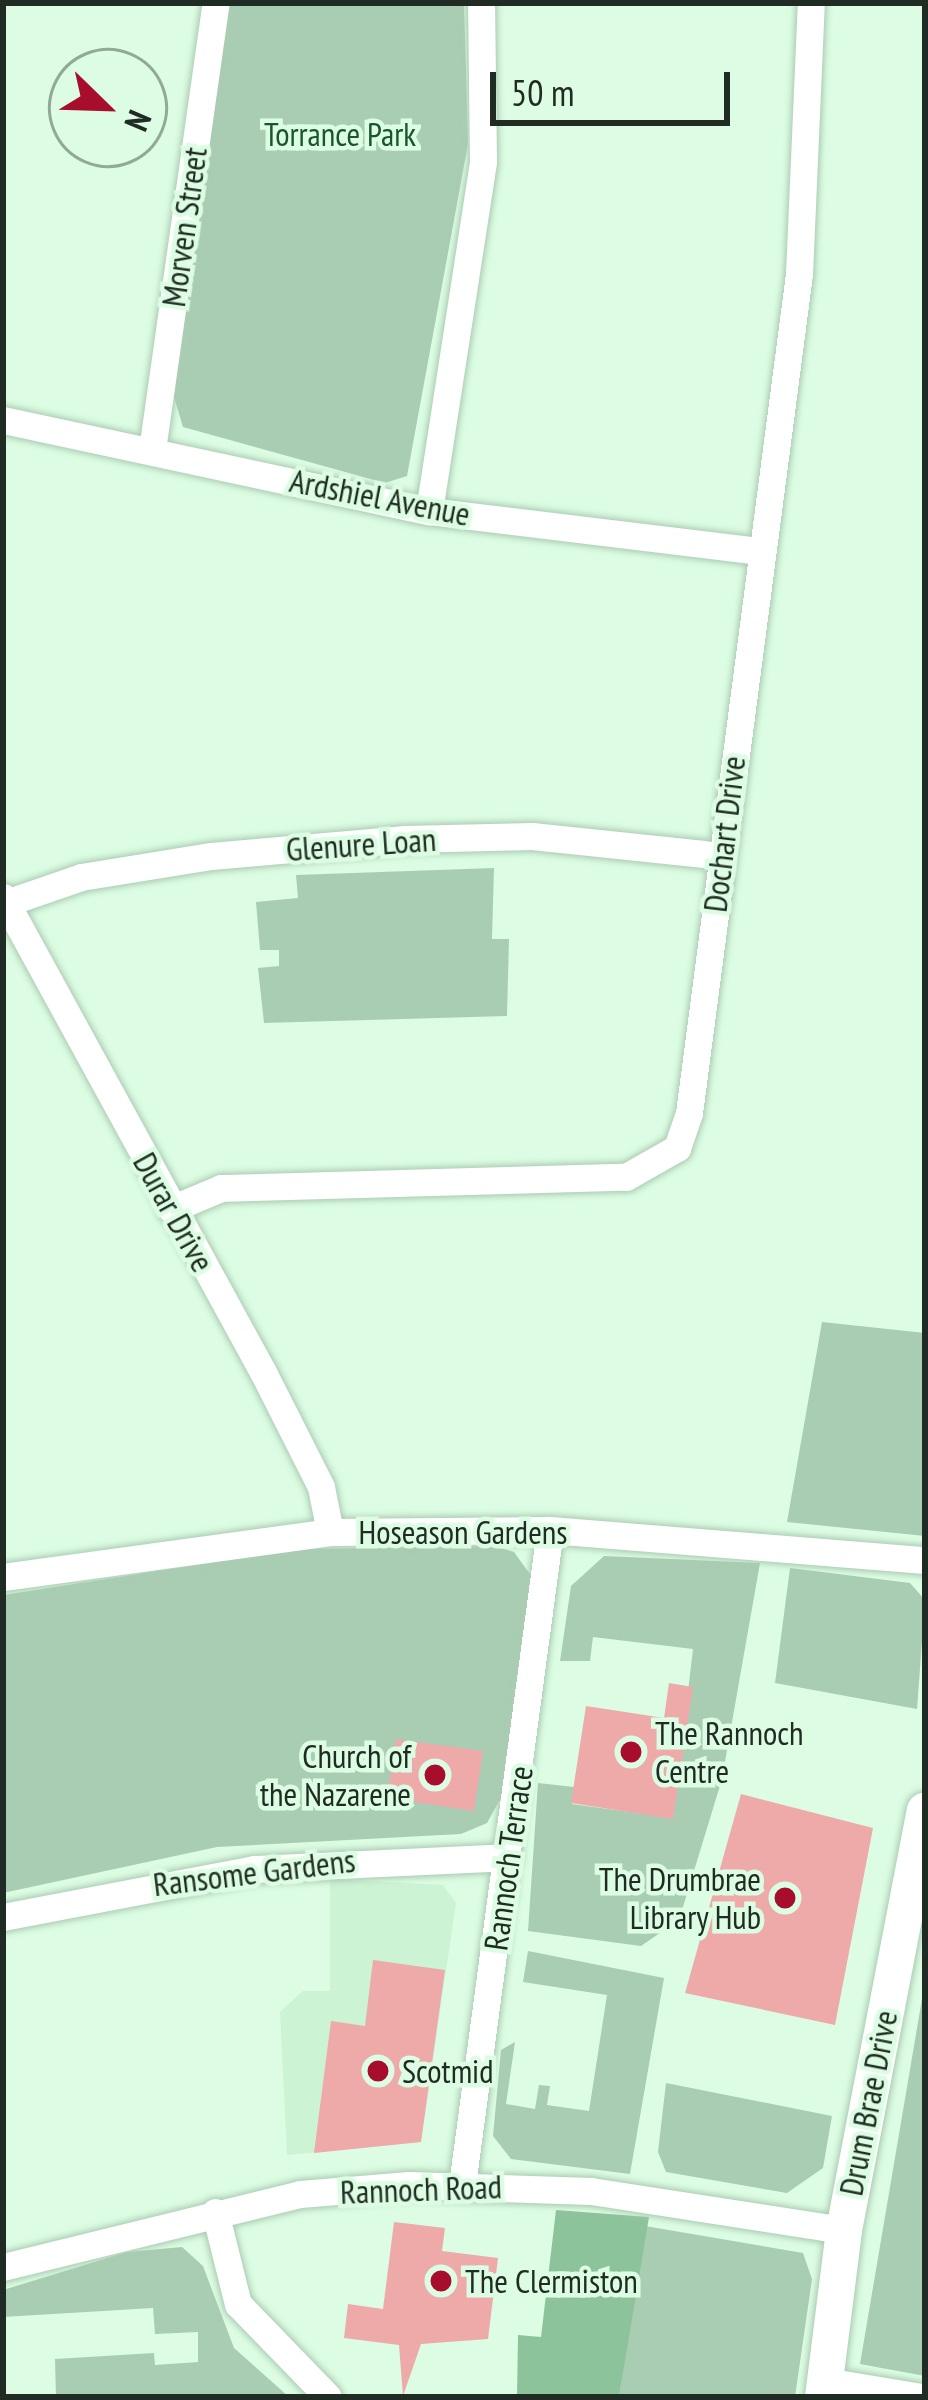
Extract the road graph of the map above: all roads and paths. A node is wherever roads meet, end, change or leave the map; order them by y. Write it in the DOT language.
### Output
graph roads {
  1 [pos="216,3"];
  2 [pos="481,3"];
  3 [pos="811,3"];
  4 [pos="3,420"];
  5 [pos="152,450"];
  6 [pos="429,511"];
  7 [pos="760,551"];
  8 [pos="722,856"];
  9 [pos="4,900"];
  10 [pos="171,1209"];
  11 [pos="550,1530"];
  12 [pos="330,1532"];
  13 [pos="925,1560"];
  14 [pos="3,1577"];
  15 [pos="925,1811"];
  16 [pos="508,1857"];
  17 [pos="3,1917"];
  18 [pos="462,2185"];
  19 [pos="215,2212"];
  20 [pos="844,2230"];
  21 [pos="3,2267"];
  22 [pos="824,2389"];
  23 [pos="907,2396"];
  24 [pos="328,2397"];
  1 -- 5 [label="street, Morven Street"];
  2 -- 6 [label="street"];
  3 -- 7 [label="street, Dochart Drive"];
  4 -- 5 [label="street, Ardshiel Avenue"];
  5 -- 6 [label="street, Ardshiel Avenue"];
  6 -- 7 [label="street, Ardshiel Avenue"];
  7 -- 8 [label="street, Dochart Drive"];
  8 -- 9 [label="street, Glenure Loan"];
  8 -- 10 [label="street, Dochart Drive"];
  9 -- 10 [label="street, Durar Drive"];
  10 -- 12 [label="street, Durar Drive"];
  11 -- 12 [label="street, Hoseason Gardens"];
  11 -- 13 [label="street, Hoseason Gardens"];
  11 -- 16 [label="street, Rannoch Terrace"];
  12 -- 14 [label="street, Hoseason Gardens"];
  15 -- 20 [label="street, Drum Brae Drive"];
  16 -- 17 [label="street, Ransome Gardens"];
  16 -- 18 [label="street, Rannoch Terrace"];
  18 -- 19 [label="street, Rannoch Road"];
  18 -- 20 [label="street, Rannoch Road"];
  19 -- 21 [label="street, Rannoch Road"];
  19 -- 24 [label="street"];
  20 -- 22 [label="street, Drum Brae Drive"];
  22 -- 23 [label="street"];
}
